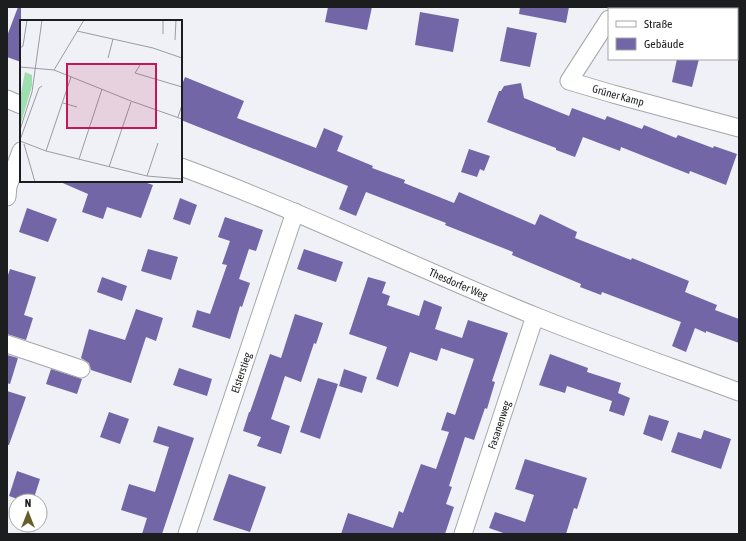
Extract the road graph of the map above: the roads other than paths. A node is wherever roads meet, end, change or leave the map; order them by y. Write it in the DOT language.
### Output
graph roads {
  1 [pos="608,20"];
  2 [pos="7,99"];
  3 [pos="20,105"];
  4 [pos="739,128"];
  5 [pos="20,154"];
  6 [pos="182,167"];
  7 [pos="7,197"];
  8 [pos="295,212"];
  9 [pos="535,316"];
  10 [pos="7,344"];
  11 [pos="81,369"];
  12 [pos="739,392"];
  13 [pos="188,534"];
  14 [pos="463,534"];
  1 -- 4 [label="street, Grüner Kamp"];
  2 -- 3 [label="street"];
  5 -- 7 [label="street"];
  6 -- 8 [label="street, Thesdorfer Weg"];
  8 -- 9 [label="street, Thesdorfer Weg"];
  8 -- 13 [label="street, Elsterstieg"];
  9 -- 12 [label="street, Thesdorfer Weg"];
  9 -- 14 [label="street, Fasanenweg"];
  10 -- 11 [label="street"];
}
